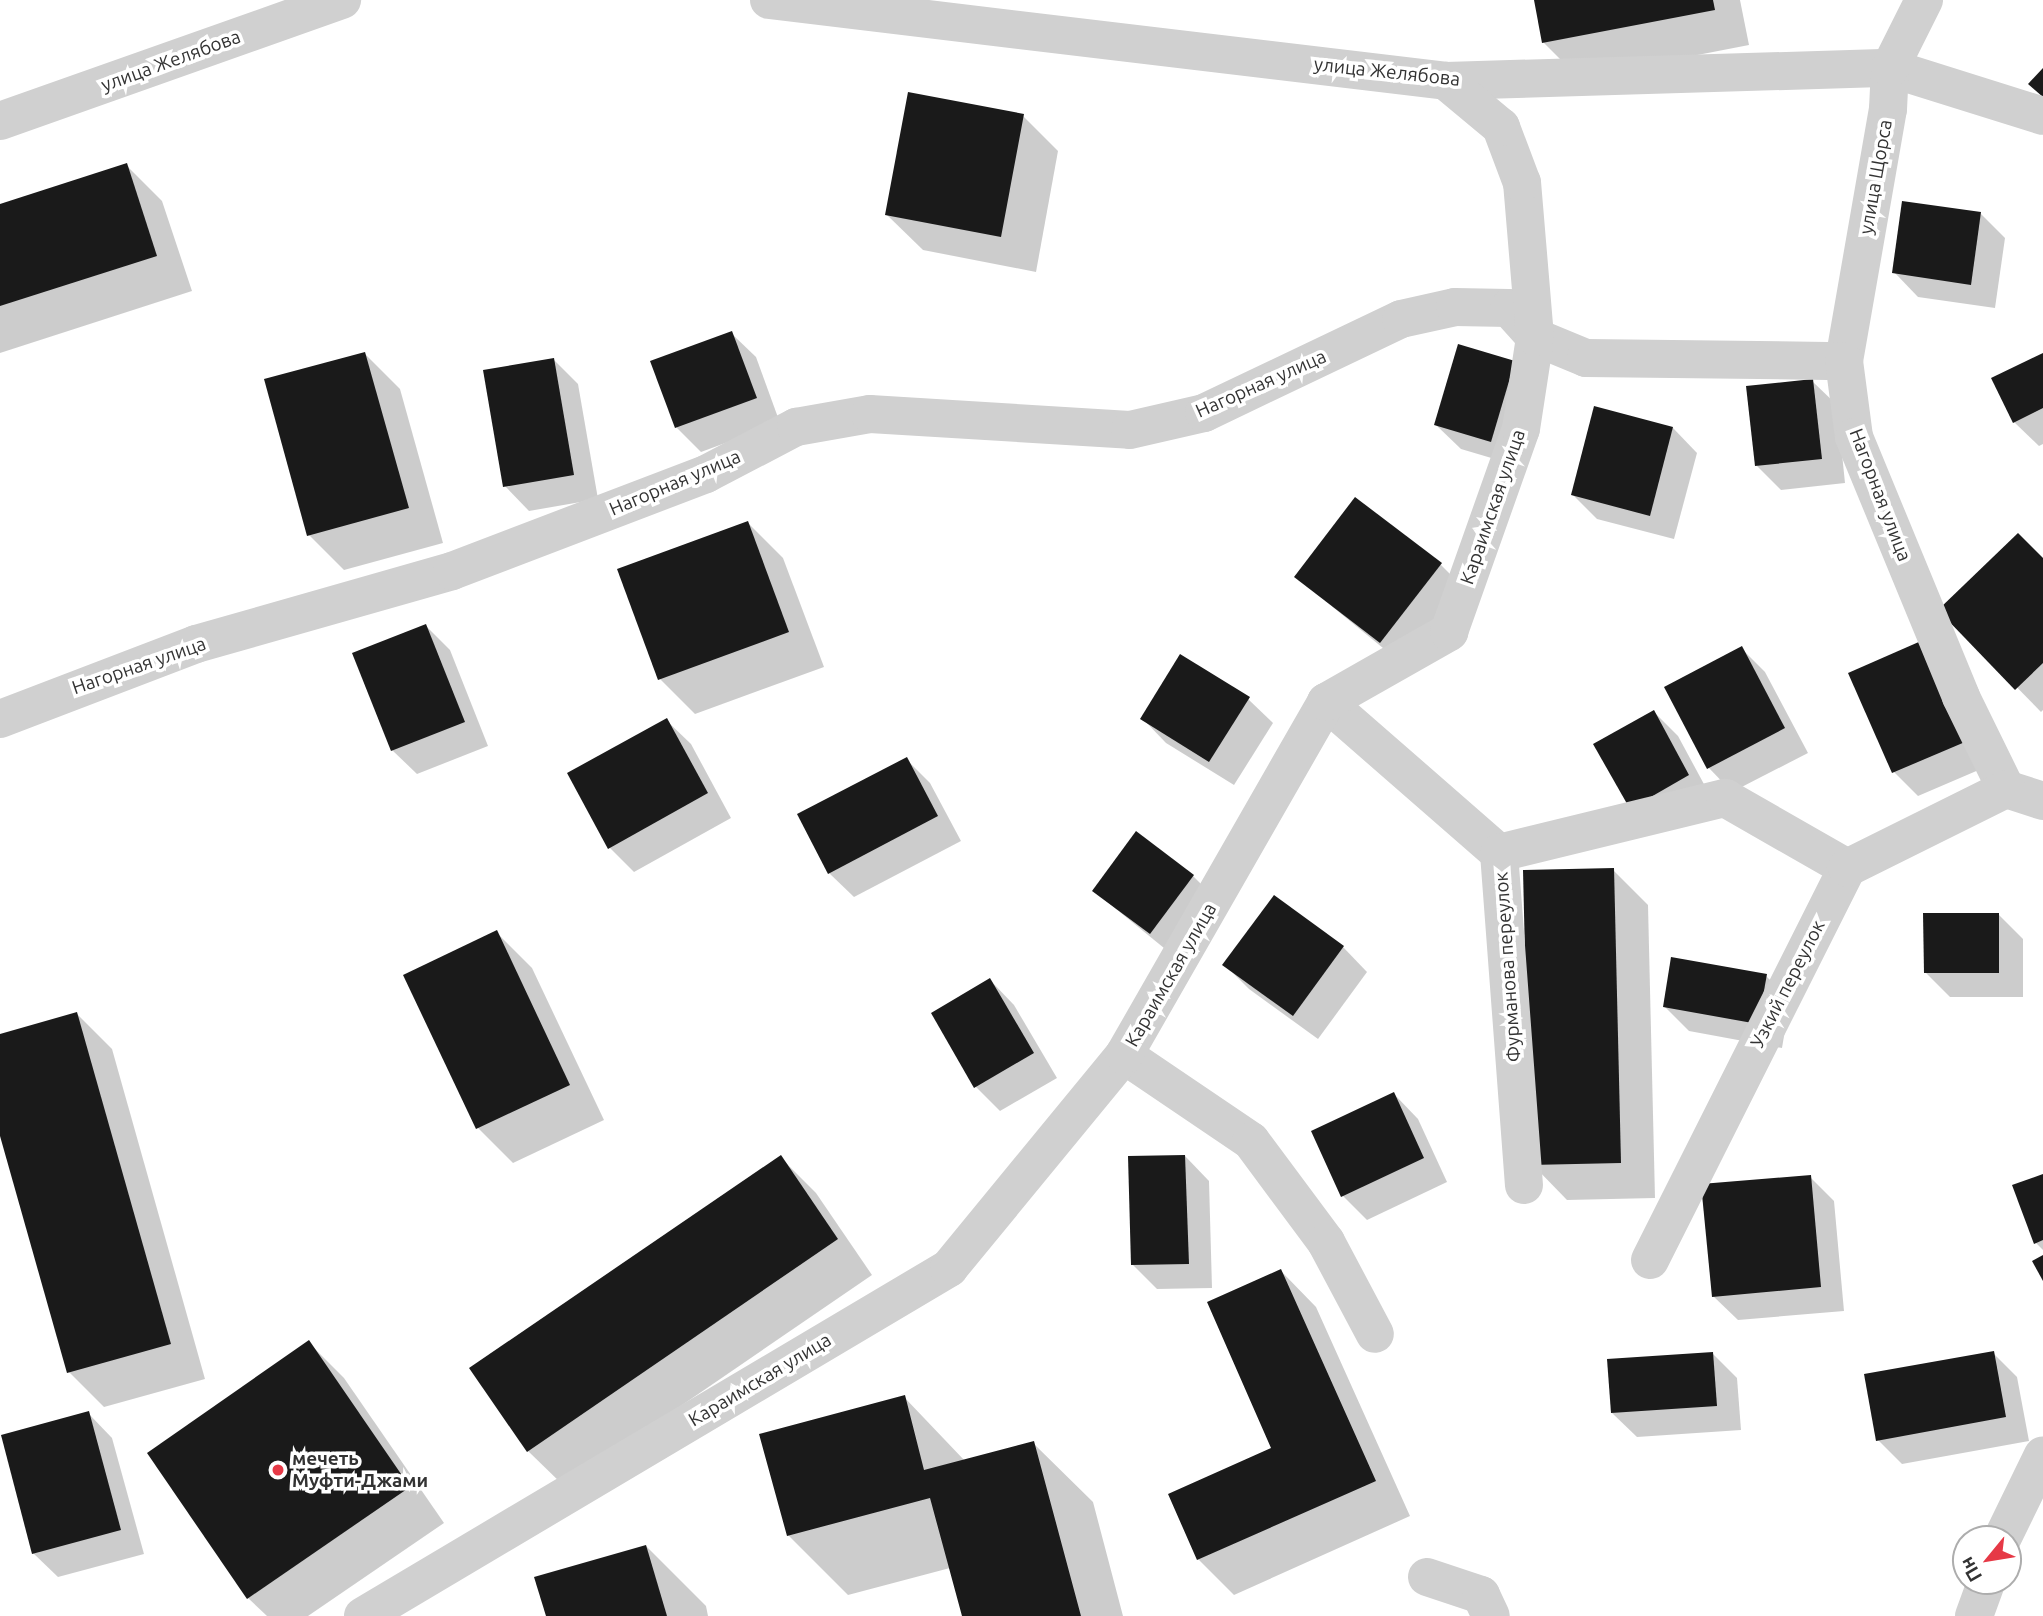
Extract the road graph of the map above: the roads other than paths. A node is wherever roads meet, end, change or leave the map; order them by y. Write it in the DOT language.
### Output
graph roads {
  1 [pos="342,0"];
  2 [pos="769,0"];
  3 [pos="1924,0"];
  4 [pos="868,5"];
  5 [pos="1890,68"];
  6 [pos="1446,81"];
  7 [pos="2043,116"];
  8 [pos="0,121"];
  9 [pos="1535,337"];
  10 [pos="1844,361"];
  11 [pos="1326,702"];
  12 [pos="0,719"];
  13 [pos="2006,789"];
  14 [pos="2043,801"];
  15 [pos="1499,853"];
  16 [pos="1847,868"];
  17 [pos="1124,1055"];
  18 [pos="1524,1185"];
  19 [pos="1650,1260"];
  20 [pos="1375,1334"];
  21 [pos="2043,1455"];
  22 [pos="2009,1525"];
  23 [pos="1427,1577"];
  24 [pos="1982,1595"];
  25 [pos="363,1616"];
  26 [pos="1491,1616"];
  27 [pos="1974,1616"];
  1 -- 8 [label="street, улица Желябова"];
  2 -- 4 [label="street, улица Желябова"];
  3 -- 5 [label="street, улица Щорса"];
  4 -- 6 [label="street, улица Желябова"];
  5 -- 6 [label="street, улица Желябова"];
  5 -- 7 [label="street, улица Желябова"];
  5 -- 10 [label="street, улица Щорса"];
  6 -- 9 [label="street, Караимская улица"];
  9 -- 10 [label="street, Нагорная улица"];
  9 -- 11 [label="street, Караимская улица"];
  9 -- 12 [label="street, Нагорная улица"];
  10 -- 13 [label="street, Нагорная улица"];
  11 -- 15 [label="street, Фурманова переулок"];
  11 -- 17 [label="street, Караимская улица"];
  13 -- 14 [label="street"];
  13 -- 16 [label="street"];
  15 -- 16 [label="street"];
  15 -- 18 [label="street, Фурманова переулок"];
  16 -- 19 [label="street, Узкий переулок"];
  17 -- 20 [label="street"];
  17 -- 25 [label="street, Караимская улица"];
  21 -- 22 [label="street"];
  23 -- 26 [label="street"];
  24 -- 27 [label="street"];
}
